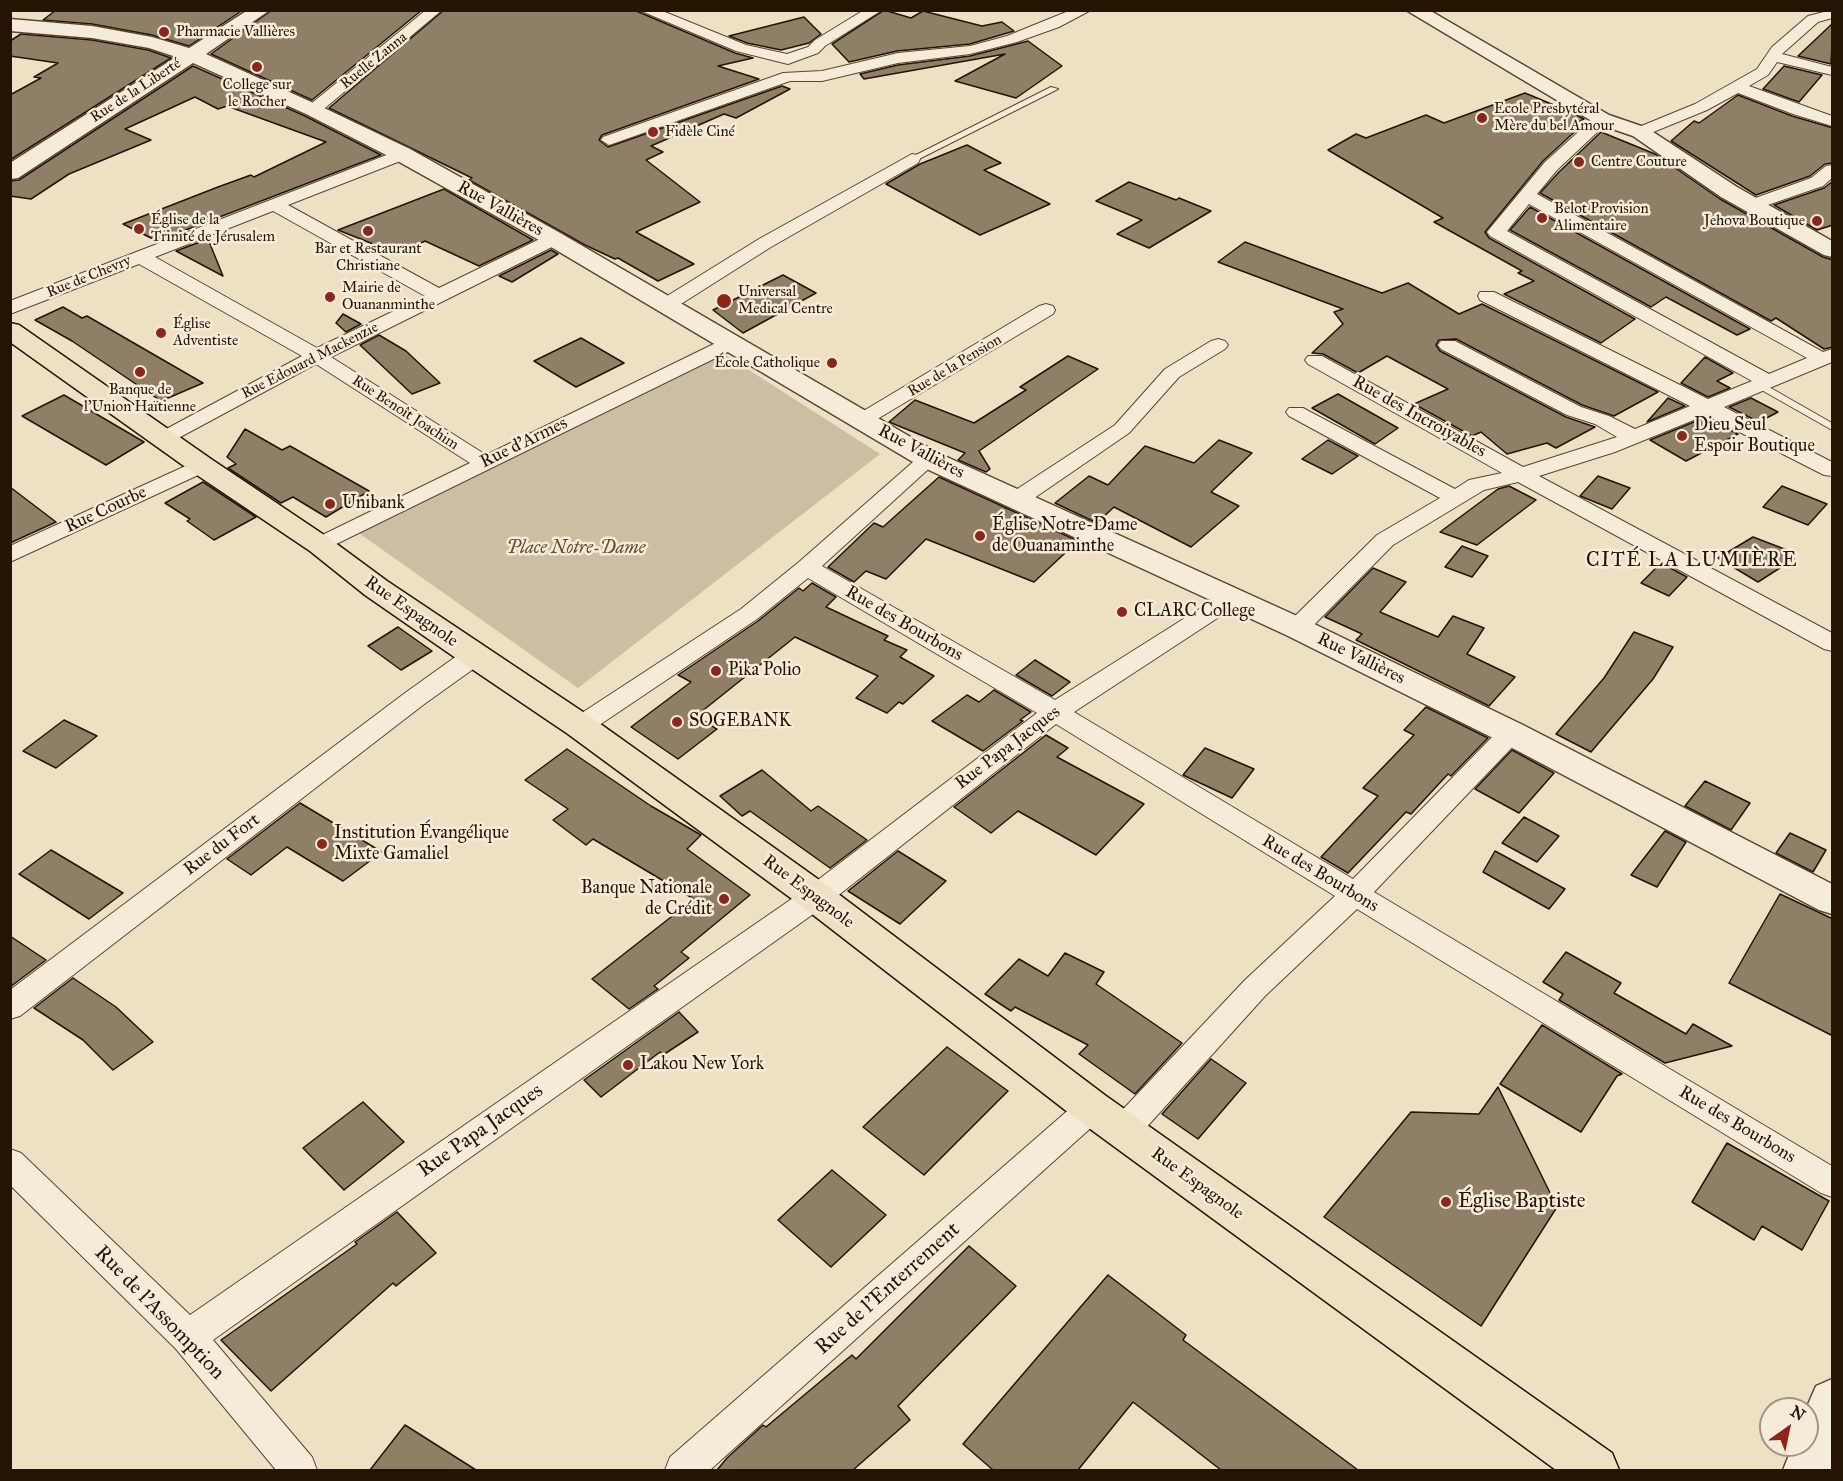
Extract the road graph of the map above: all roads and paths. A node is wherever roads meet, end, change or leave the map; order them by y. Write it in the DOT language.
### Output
graph roads {
  1 [pos="261,10"];
  2 [pos="435,10"];
  3 [pos="646,10"];
  4 [pos="875,10"];
  5 [pos="1084,10"];
  6 [pos="1415,10"];
  7 [pos="672,14"];
  8 [pos="1833,14"];
  9 [pos="10,26"];
  10 [pos="191,55"];
  11 [pos="1773,56"];
  12 [pos="781,58"];
  13 [pos="1833,71"];
  14 [pos="788,76"];
  15 [pos="1735,86"];
  16 [pos="1054,89"];
  17 [pos="312,110"];
  18 [pos="1602,119"];
  19 [pos="1833,121"];
  20 [pos="1640,132"];
  21 [pos="609,140"];
  22 [pos="402,154"];
  23 [pos="912,159"];
  24 [pos="1833,170"];
  25 [pos="10,173"];
  26 [pos="1527,196"];
  27 [pos="276,205"];
  28 [pos="1753,205"];
  29 [pos="554,239"];
  30 [pos="1833,250"];
  31 [pos="139,256"];
  32 [pos="439,296"];
  33 [pos="1487,296"];
  34 [pos="666,305"];
  35 [pos="10,308"];
  36 [pos="1046,310"];
  37 [pos="10,330"];
  38 [pos="729,344"];
  39 [pos="1218,345"];
  40 [pos="1448,345"];
  41 [pos="317,356"];
  42 [pos="1827,357"];
  43 [pos="1315,360"];
  44 [pos="1766,384"];
  45 [pos="1705,406"];
  46 [pos="1296,412"];
  47 [pos="862,420"];
  48 [pos="1833,427"];
  49 [pos="1634,437"];
  50 [pos="164,438"];
  51 [pos="928,459"];
  52 [pos="484,463"];
  53 [pos="201,465"];
  54 [pos="1833,470"];
  55 [pos="1521,475"];
  56 [pos="1456,498"];
  57 [pos="1016,500"];
  58 [pos="320,545"];
  59 [pos="10,555"];
  60 [pos="807,567"];
  61 [pos="1231,599"];
  62 [pos="1297,628"];
  63 [pos="1833,643"];
  64 [pos="466,661"];
  65 [pos="1055,712"];
  66 [pos="580,726"];
  67 [pos="1511,733"];
  68 [pos="1354,895"];
  69 [pos="1833,900"];
  70 [pos="795,911"];
  71 [pos="10,1007"];
  72 [pos="1092,1108"];
  73 [pos="1123,1131"];
  74 [pos="10,1163"];
  75 [pos="1833,1183"];
  76 [pos="188,1337"];
  77 [pos="1833,1402"];
  78 [pos="299,1470"];
  79 [pos="683,1470"];
  80 [pos="1595,1470"];
  81 [pos="1807,1470"];
  1 -- 10 [label="street, Rue de la Liberté"];
  2 -- 17 [label="street, Ruelle Zanna"];
  3 -- 7 [label="street"];
  4 -- 12 [label="street"];
  5 -- 14 [label="street"];
  6 -- 18 [label="street"];
  7 -- 12 [label="street"];
  8 -- 11 [label="street"];
  9 -- 10 [label="street, Rue Vallières"];
  10 -- 17 [label="street, Rue Vallières"];
  10 -- 25 [label="street, Rue de la Liberté"];
  11 -- 13 [label="street"];
  11 -- 15 [label="street"];
  12 -- 14 [label="street"];
  14 -- 21 [label="street"];
  15 -- 19 [label="street"];
  15 -- 20 [label="street"];
  16 -- 23 [label="lane"];
  17 -- 22 [label="street, Rue Vallières"];
  18 -- 20 [label="street"];
  18 -- 26 [label="street"];
  20 -- 28 [label="street"];
  22 -- 27 [label="street, Rue de Chevry"];
  22 -- 29 [label="street, Rue Vallières"];
  23 -- 34 [label="street"];
  24 -- 28 [label="street"];
  26 -- 42 [label="street"];
  26 -- 44 [label="street"];
  27 -- 31 [label="street, Rue de Chevry"];
  27 -- 32 [label="street"];
  28 -- 30 [label="street"];
  29 -- 32 [label="street, Rue Edouard Mackenzie"];
  29 -- 34 [label="street, Rue Vallières"];
  31 -- 35 [label="street, Rue de Chevry"];
  31 -- 41 [label="street, Rue Benoît Joachim"];
  32 -- 41 [label="street, Rue Edouard Mackenzie"];
  33 -- 45 [label="street"];
  34 -- 38 [label="street, Rue Vallières"];
  36 -- 47 [label="street, Rue de la Pension"];
  37 -- 50 [label="main road, Rue Espagnole"];
  38 -- 47 [label="street, Rue Vallières"];
  38 -- 52 [label="street, Rue d'Armes"];
  39 -- 57 [label="street"];
  40 -- 49 [label="street"];
  41 -- 50 [label="street, Rue Edouard Mackenzie"];
  41 -- 52 [label="street, Rue Benoît Joachim"];
  42 -- 44 [label="street"];
  43 -- 55 [label="street, Rue des Incroiyables"];
  44 -- 45 [label="street"];
  44 -- 48 [label="lane"];
  45 -- 49 [label="street"];
  45 -- 54 [label="street"];
  46 -- 56 [label="street"];
  47 -- 51 [label="street, Rue Vallières"];
  49 -- 55 [label="street"];
  50 -- 53 [label="main road, Rue Espagnole"];
  51 -- 57 [label="street, Rue Vallières"];
  51 -- 60 [label="street"];
  52 -- 58 [label="street, Rue d'Armes"];
  53 -- 58 [label="main road, Rue Espagnole"];
  53 -- 59 [label="street, Rue Courbe"];
  55 -- 56 [label="street"];
  55 -- 63 [label="street, Rue des Incroiyables"];
  56 -- 62 [label="street"];
  57 -- 61 [label="street, Rue Vallières"];
  58 -- 64 [label="main road, Rue Espagnole"];
  60 -- 65 [label="street, Rue des Bourbons"];
  60 -- 66 [label="street"];
  61 -- 62 [label="street, Rue Vallières"];
  61 -- 65 [label="street, Rue Papa Jacques"];
  62 -- 67 [label="street, Rue Vallières"];
  64 -- 66 [label="main road, Rue Espagnole"];
  64 -- 71 [label="street, Rue du Fort"];
  65 -- 68 [label="street, Rue des Bourbons"];
  65 -- 70 [label="street, Rue Papa Jacques"];
  66 -- 70 [label="main road, Rue Espagnole"];
  67 -- 68 [label="street"];
  67 -- 69 [label="street, Rue Vallières"];
  68 -- 73 [label="street"];
  68 -- 75 [label="street, Rue des Bourbons"];
  70 -- 72 [label="main road, Rue Espagnole"];
  70 -- 76 [label="street, Rue Papa Jacques"];
  72 -- 73 [label="main road, Rue Espagnole"];
  72 -- 79 [label="street, Rue de l'Enterrement"];
  73 -- 80 [label="main road, Rue Espagnole"];
  74 -- 76 [label="street, Rue de l'Assomption"];
  76 -- 78 [label="street, Rue de l'Assomption"];
  77 -- 81 [label="street"];
}
